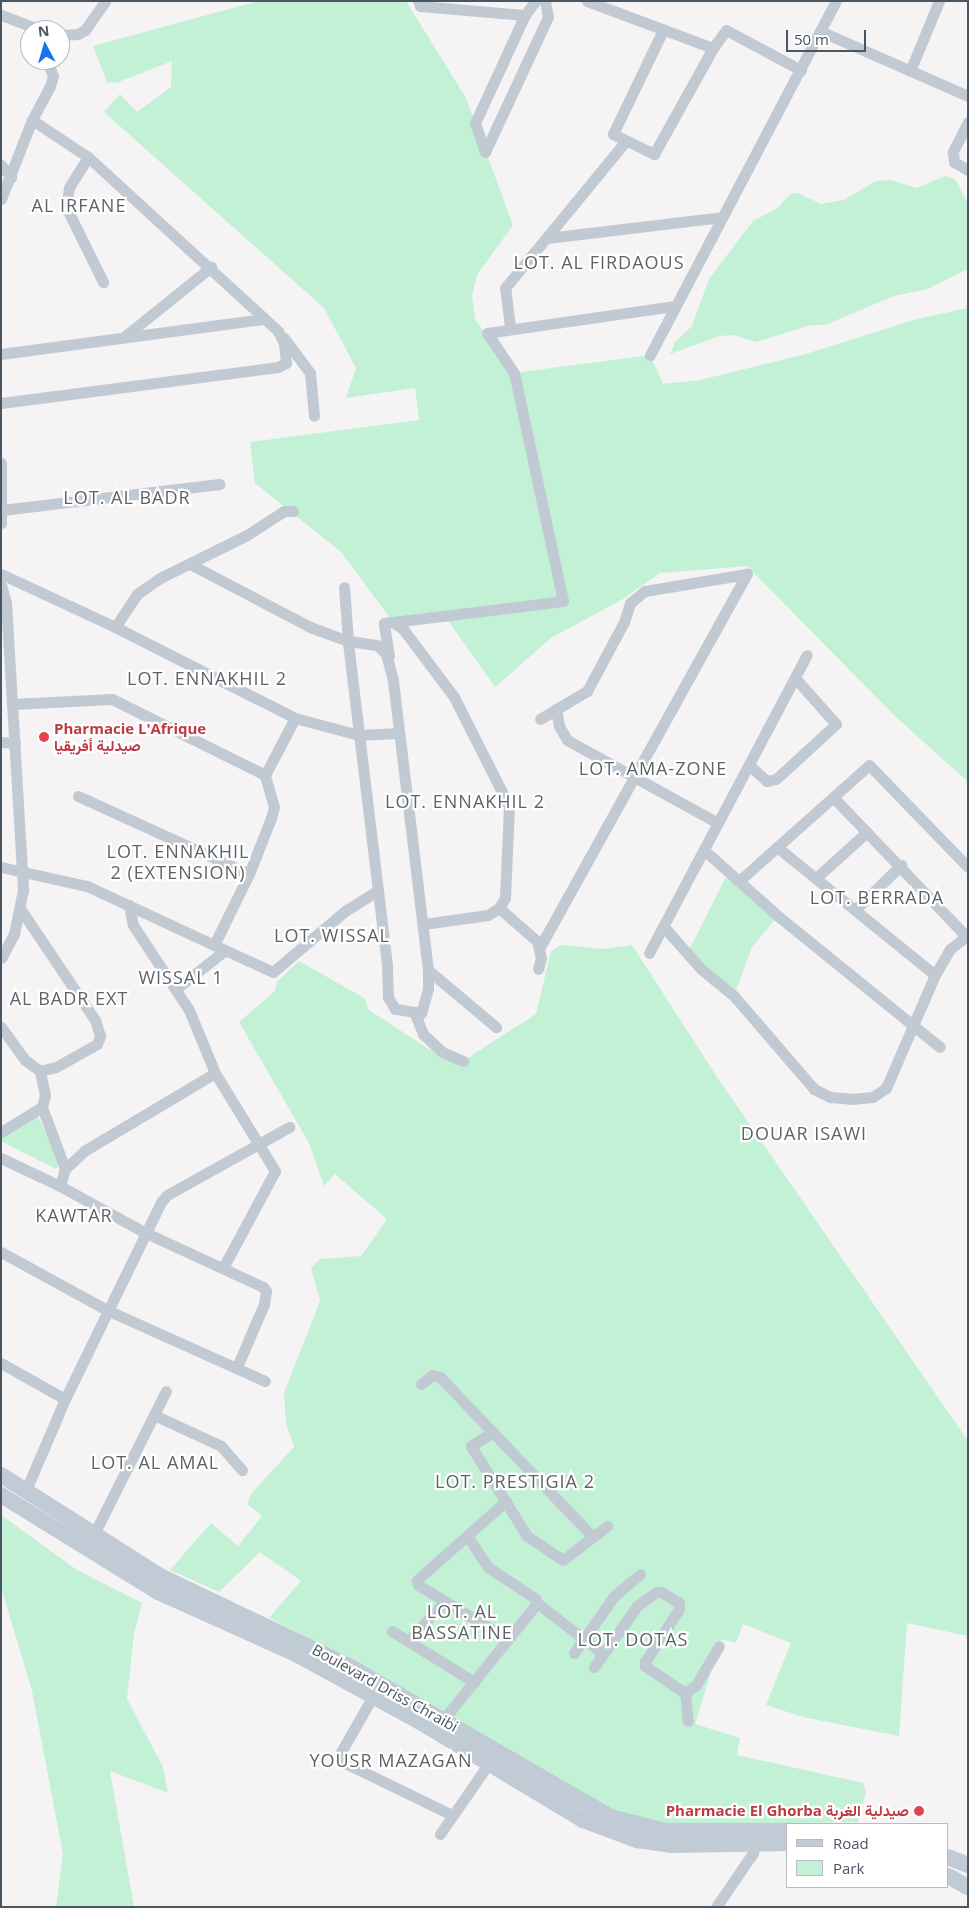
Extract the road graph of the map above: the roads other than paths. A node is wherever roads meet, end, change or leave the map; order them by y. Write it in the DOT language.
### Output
graph roads {
  1 [pos="105,1"];
  2 [pos="418,1"];
  3 [pos="535,1"];
  4 [pos="545,1"];
  5 [pos="588,1"];
  6 [pos="836,1"];
  7 [pos="939,1"];
  8 [pos="1,15"];
  9 [pos="525,15"];
  10 [pos="20,22"];
  11 [pos="663,30"];
  12 [pos="820,31"];
  13 [pos="70,34"];
  14 [pos="713,48"];
  15 [pos="52,70"];
  16 [pos="801,70"];
  17 [pos="910,70"];
  18 [pos="968,96"];
  19 [pos="32,120"];
  20 [pos="968,122"];
  21 [pos="624,142"];
  22 [pos="88,157"];
  23 [pos="1,165"];
  24 [pos="968,170"];
  25 [pos="11,177"];
  26 [pos="1,199"];
  27 [pos="722,217"];
  28 [pos="547,238"];
  29 [pos="211,267"];
  30 [pos="103,282"];
  31 [pos="675,306"];
  32 [pos="264,319"];
  33 [pos="510,327"];
  34 [pos="281,335"];
  35 [pos="123,338"];
  36 [pos="1,354"];
  37 [pos="650,355"];
  38 [pos="1,403"];
  39 [pos="314,416"];
  40 [pos="1,463"];
  41 [pos="219,484"];
  42 [pos="2,510"];
  43 [pos="293,511"];
  44 [pos="1,523"];
  45 [pos="190,564"];
  46 [pos="1,574"];
  47 [pos="1,585"];
  48 [pos="344,587"];
  49 [pos="389,623"];
  50 [pos="114,627"];
  51 [pos="348,640"];
  52 [pos="807,655"];
  53 [pos="391,666"];
  54 [pos="795,678"];
  55 [pos="12,704"];
  56 [pos="556,708"];
  57 [pos="296,718"];
  58 [pos="540,719"];
  59 [pos="398,733"];
  60 [pos="359,735"];
  61 [pos="1,742"];
  62 [pos="15,743"];
  63 [pos="749,764"];
  64 [pos="265,775"];
  65 [pos="637,776"];
  66 [pos="78,796"];
  67 [pos="834,798"];
  68 [pos="718,823"];
  69 [pos="867,832"];
  70 [pos="777,847"];
  71 [pos="704,850"];
  72 [pos="901,865"];
  73 [pos="1,867"];
  74 [pos="968,867"];
  75 [pos="21,869"];
  76 [pos="249,874"];
  77 [pos="817,877"];
  78 [pos="739,881"];
  79 [pos="378,890"];
  80 [pos="129,905"];
  81 [pos="499,908"];
  82 [pos="857,908"];
  83 [pos="21,910"];
  84 [pos="424,924"];
  85 [pos="663,926"];
  86 [pos="967,936"];
  87 [pos="214,945"];
  88 [pos="540,947"];
  89 [pos="224,951"];
  90 [pos="649,953"];
  91 [pos="1,958"];
  92 [pos="538,969"];
  93 [pos="428,970"];
  94 [pos="936,975"];
  95 [pos="176,989"];
  96 [pos="415,1014"];
  97 [pos="914,1026"];
  98 [pos="1,1027"];
  99 [pos="496,1027"];
  100 [pos="940,1047"];
  101 [pos="464,1061"];
  102 [pos="40,1071"];
  103 [pos="215,1073"];
  104 [pos="42,1107"];
  105 [pos="289,1127"];
  106 [pos="1,1132"];
  107 [pos="257,1142"];
  108 [pos="1,1158"];
  109 [pos="66,1169"];
  110 [pos="60,1186"];
  111 [pos="144,1232"];
  112 [pos="1,1252"];
  113 [pos="224,1266"];
  114 [pos="107,1310"];
  115 [pos="1,1363"];
  116 [pos="237,1367"];
  117 [pos="265,1381"];
  118 [pos="421,1384"];
  119 [pos="166,1391"];
  120 [pos="64,1399"];
  121 [pos="154,1415"];
  122 [pos="493,1432"];
  123 [pos="242,1470"];
  124 [pos="1,1475"];
  125 [pos="26,1490"];
  126 [pos="1,1495"];
  127 [pos="506,1501"];
  128 [pos="607,1526"];
  129 [pos="93,1536"];
  130 [pos="467,1536"];
  131 [pos="593,1536"];
  132 [pos="640,1574"];
  133 [pos="445,1601"];
  134 [pos="537,1603"];
  135 [pos="392,1631"];
  136 [pos="271,1635"];
  137 [pos="508,1639"];
  138 [pos="584,1640"];
  139 [pos="408,1641"];
  140 [pos="719,1646"];
  141 [pos="299,1648"];
  142 [pos="574,1653"];
  143 [pos="603,1654"];
  144 [pos="594,1667"];
  145 [pos="474,1682"];
  146 [pos="685,1693"];
  147 [pos="373,1696"];
  148 [pos="443,1720"];
  149 [pos="688,1721"];
  150 [pos="489,1763"];
  151 [pos="452,1815"];
  152 [pos="786,1831"];
  153 [pos="440,1834"];
  154 [pos="727,1839"];
  155 [pos="786,1843"];
  156 [pos="756,1844"];
  157 [pos="949,1857"];
  158 [pos="968,1865"];
  159 [pos="949,1877"];
  160 [pos="968,1887"];
  161 [pos="716,1907"];
  1 -- 13 [label="street"];
  2 -- 9 [label="street"];
  3 -- 9 [label="street"];
  4 -- 9 [label="street"];
  5 -- 11 [label="street"];
  6 -- 12 [label="street"];
  7 -- 17 [label="street"];
  8 -- 10 [label="street"];
  11 -- 14 [label="street"];
  11 -- 21 [label="street"];
  12 -- 16 [label="street"];
  12 -- 17 [label="street"];
  14 -- 16 [label="street"];
  14 -- 21 [label="street"];
  15 -- 19 [label="street"];
  16 -- 27 [label="street"];
  17 -- 18 [label="street"];
  19 -- 22 [label="street"];
  19 -- 25 [label="street"];
  20 -- 24 [label="street"];
  21 -- 28 [label="street"];
  22 -- 29 [label="street"];
  22 -- 30 [label="street"];
  23 -- 25 [label="street"];
  25 -- 26 [label="street"];
  27 -- 28 [label="street"];
  27 -- 31 [label="street"];
  28 -- 33 [label="street"];
  29 -- 32 [label="street"];
  29 -- 35 [label="street"];
  31 -- 33 [label="street"];
  31 -- 37 [label="street"];
  32 -- 34 [label="street"];
  32 -- 35 [label="street"];
  33 -- 49 [label="street"];
  34 -- 38 [label="street"];
  34 -- 39 [label="street"];
  35 -- 36 [label="street"];
  40 -- 42 [label="street"];
  41 -- 42 [label="street"];
  42 -- 44 [label="street"];
  43 -- 45 [label="street"];
  45 -- 50 [label="street"];
  45 -- 51 [label="street"];
  46 -- 50 [label="street"];
  47 -- 55 [label="street"];
  48 -- 51 [label="street"];
  49 -- 53 [label="street"];
  49 -- 81 [label="street"];
  50 -- 57 [label="street"];
  51 -- 53 [label="street"];
  51 -- 60 [label="street"];
  52 -- 54 [label="street"];
  53 -- 59 [label="street"];
  54 -- 63 [label="street"];
  54 -- 63 [label="street"];
  55 -- 62 [label="street"];
  55 -- 64 [label="street"];
  56 -- 58 [label="street"];
  56 -- 65 [label="street"];
  56 -- 65 [label="street"];
  57 -- 60 [label="street"];
  57 -- 64 [label="street"];
  59 -- 60 [label="street"];
  59 -- 84 [label="street"];
  60 -- 79 [label="street"];
  61 -- 62 [label="street"];
  62 -- 75 [label="street"];
  63 -- 68 [label="street"];
  64 -- 76 [label="street"];
  65 -- 68 [label="street"];
  65 -- 88 [label="street"];
  66 -- 76 [label="street"];
  67 -- 69 [label="street"];
  67 -- 70 [label="street"];
  67 -- 74 [label="street"];
  68 -- 71 [label="street"];
  69 -- 72 [label="street"];
  69 -- 77 [label="street"];
  70 -- 77 [label="street"];
  70 -- 78 [label="street"];
  71 -- 78 [label="street"];
  71 -- 85 [label="street"];
  72 -- 82 [label="street"];
  72 -- 86 [label="street"];
  73 -- 75 [label="street"];
  75 -- 80 [label="street"];
  75 -- 83 [label="street"];
  76 -- 87 [label="street"];
  77 -- 82 [label="street"];
  78 -- 97 [label="street"];
  79 -- 89 [label="street"];
  79 -- 96 [label="street"];
  80 -- 87 [label="street"];
  80 -- 95 [label="street"];
  81 -- 84 [label="street"];
  81 -- 88 [label="street"];
  82 -- 94 [label="street"];
  83 -- 91 [label="street"];
  83 -- 102 [label="street"];
  84 -- 93 [label="street"];
  85 -- 90 [label="street"];
  85 -- 97 [label="street"];
  86 -- 94 [label="street"];
  87 -- 89 [label="street"];
  88 -- 92 [label="street"];
  89 -- 95 [label="street"];
  93 -- 96 [label="street"];
  93 -- 99 [label="street"];
  94 -- 97 [label="street"];
  95 -- 103 [label="street"];
  96 -- 101 [label="street"];
  97 -- 100 [label="street"];
  98 -- 102 [label="street"];
  102 -- 104 [label="street"];
  103 -- 107 [label="street"];
  103 -- 109 [label="street"];
  104 -- 106 [label="street"];
  104 -- 109 [label="street"];
  105 -- 107 [label="street"];
  107 -- 111 [label="street"];
  107 -- 113 [label="street"];
  108 -- 110 [label="street"];
  109 -- 110 [label="street"];
  110 -- 111 [label="street"];
  111 -- 113 [label="street"];
  111 -- 114 [label="street"];
  112 -- 114 [label="street"];
  113 -- 116 [label="street"];
  114 -- 116 [label="street"];
  114 -- 120 [label="street"];
  115 -- 120 [label="street"];
  116 -- 117 [label="street"];
  118 -- 122 [label="street"];
  119 -- 121 [label="street"];
  120 -- 125 [label="street"];
  121 -- 123 [label="street"];
  121 -- 129 [label="street"];
  122 -- 127 [label="street"];
  122 -- 131 [label="street"];
  124 -- 125 [label="main road, Boulevard Driss Chraibi"];
  125 -- 129 [label="main road, Boulevard Driss Chraibi"];
  126 -- 136 [label="main road, Boulevard Driss Chraibi"];
  127 -- 130 [label="street"];
  127 -- 131 [label="street"];
  128 -- 131 [label="street"];
  129 -- 136 [label="main road, Boulevard Driss Chraibi"];
  130 -- 133 [label="street"];
  130 -- 134 [label="street"];
  132 -- 138 [label="street"];
  133 -- 137 [label="street"];
  133 -- 139 [label="street"];
  134 -- 137 [label="street"];
  134 -- 138 [label="street"];
  135 -- 139 [label="street"];
  136 -- 141 [label="main road, Boulevard Driss Chraibi"];
  137 -- 145 [label="street"];
  138 -- 142 [label="street"];
  138 -- 143 [label="street"];
  139 -- 145 [label="street"];
  140 -- 146 [label="street"];
  141 -- 147 [label="main road, Boulevard Driss Chraibi"];
  141 -- 148 [label="main road, Boulevard Driss Chraibi"];
  143 -- 144 [label="street"];
  143 -- 146 [label="street"];
  145 -- 148 [label="street"];
  146 -- 149 [label="street"];
  147 -- 150 [label="main road, Boulevard Driss Chraibi"];
  147 -- 151 [label="street"];
  148 -- 154 [label="main road, Boulevard Driss Chraibi"];
  150 -- 151 [label="street"];
  150 -- 154 [label="main road, Boulevard Driss Chraibi"];
  151 -- 153 [label="street"];
  152 -- 154 [label="main road, Boulevard Driss Chraibi"];
  154 -- 156 [label="main road, Boulevard Driss Chraibi"];
  155 -- 156 [label="main road, Boulevard Driss Chraibi"];
  156 -- 161 [label="street"];
  157 -- 158 [label="main road"];
  159 -- 160 [label="main road"];
}
